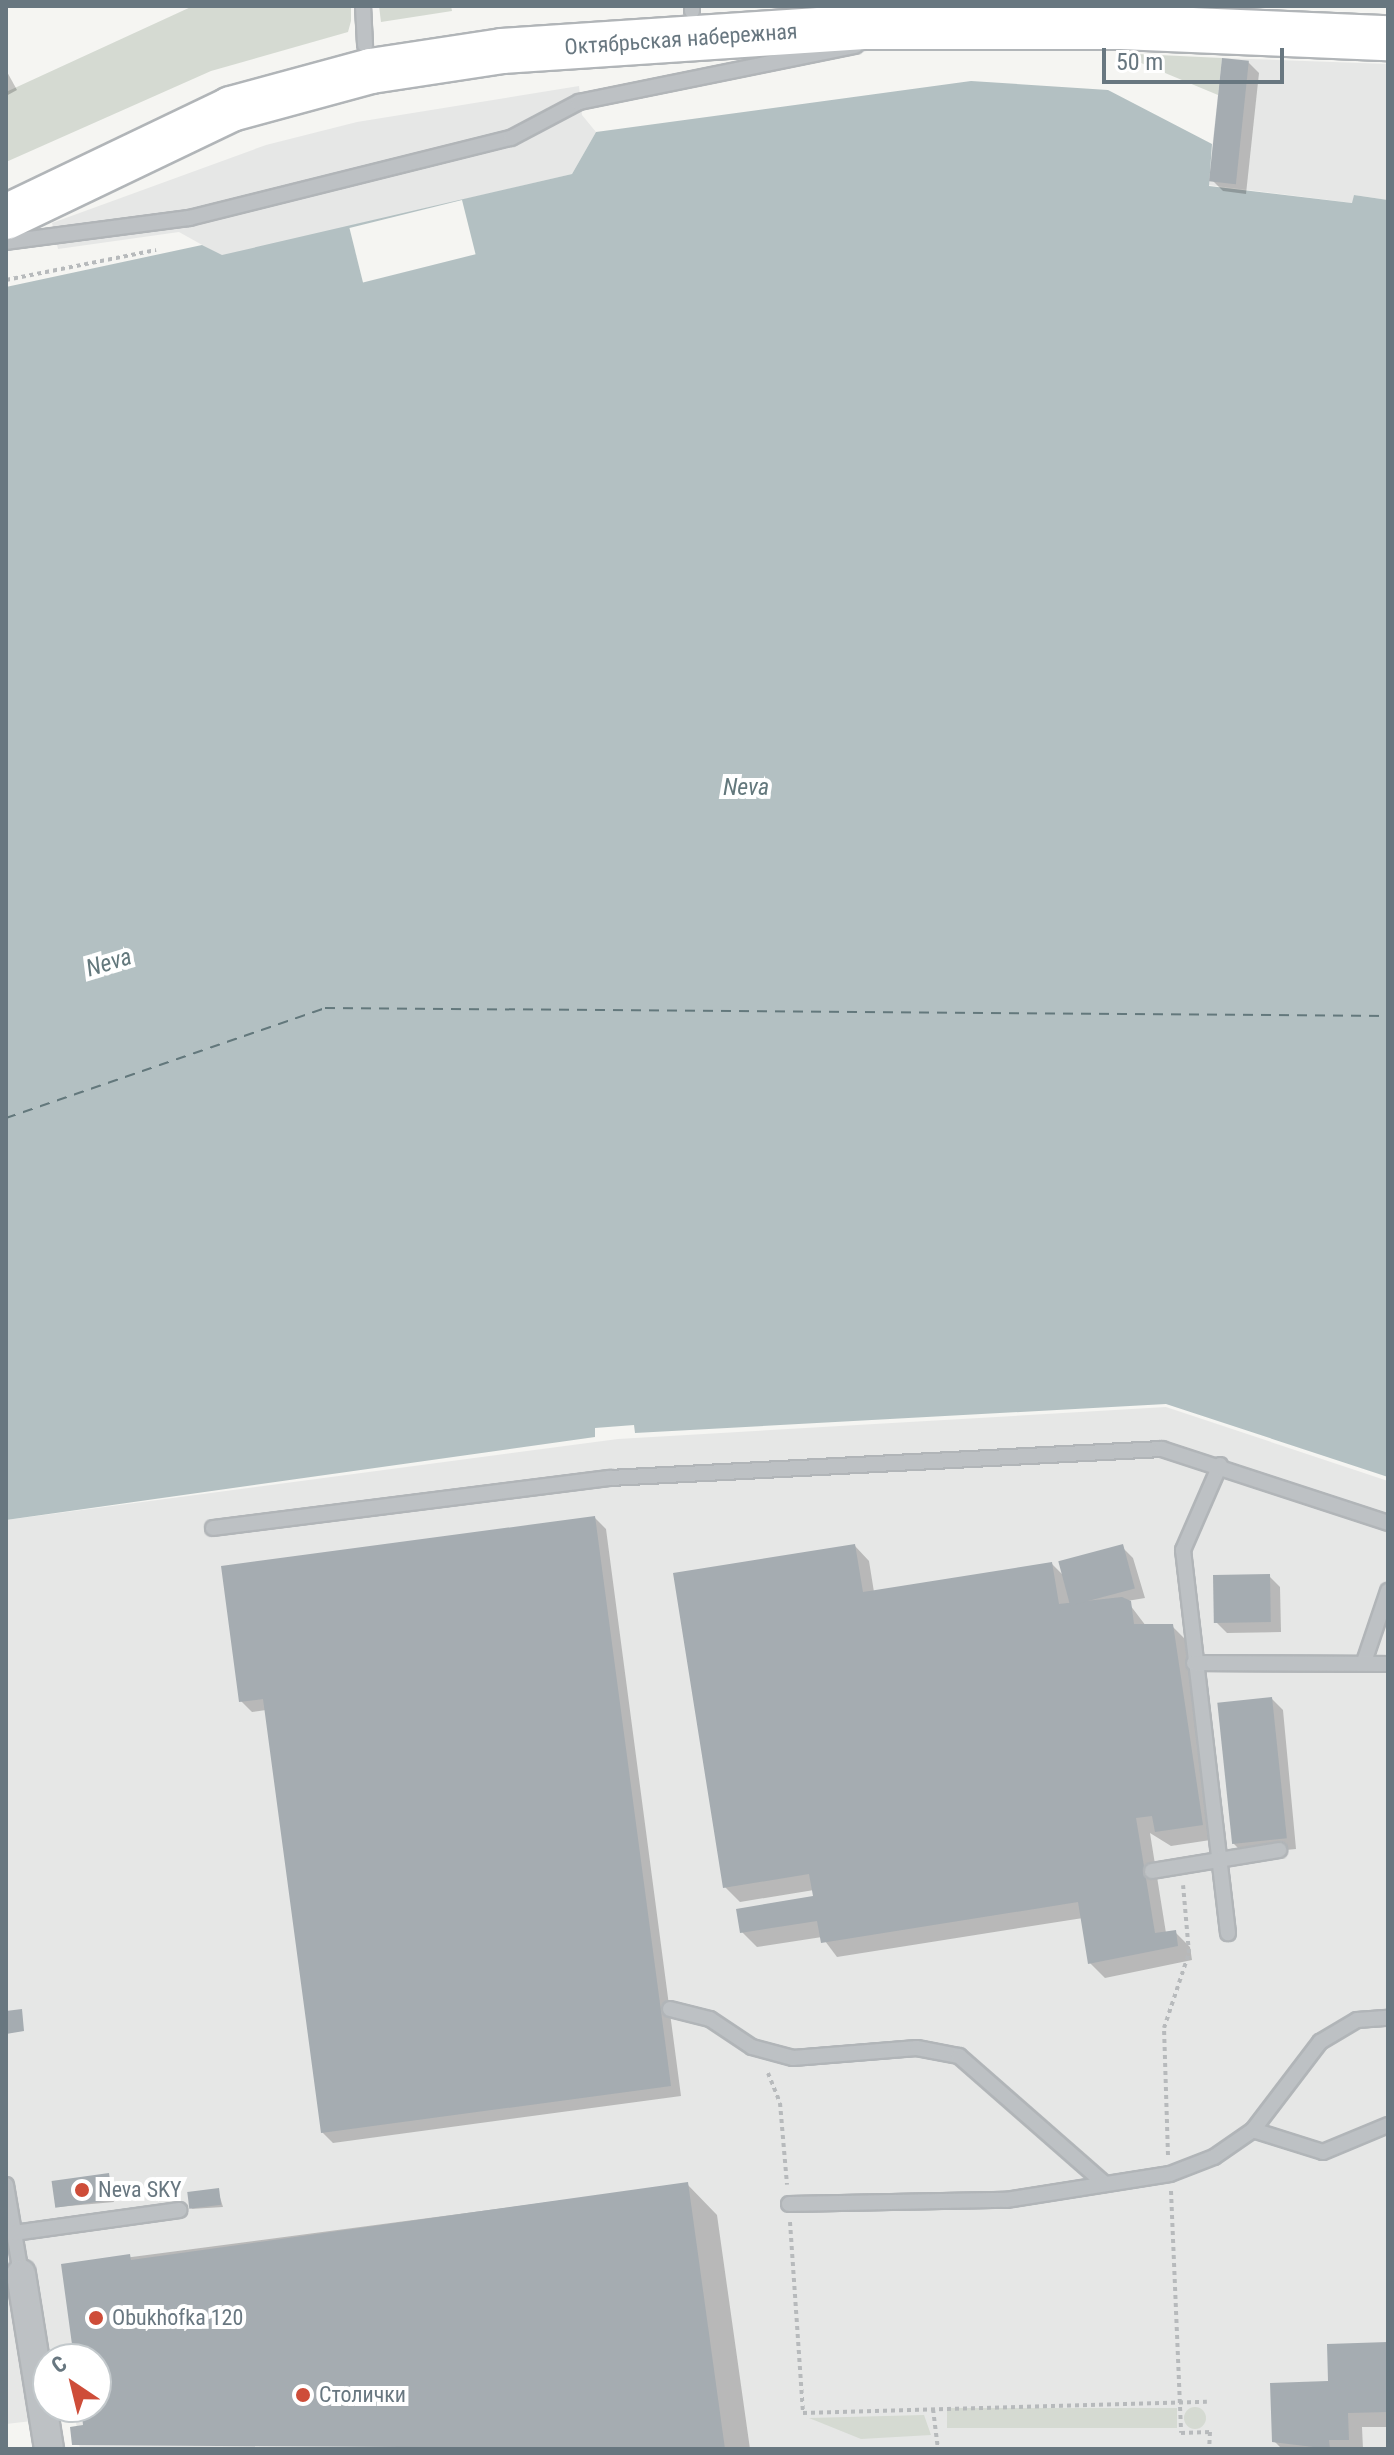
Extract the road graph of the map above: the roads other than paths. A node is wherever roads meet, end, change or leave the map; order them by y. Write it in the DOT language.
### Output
graph roads {
  1 [pos="1207,6"];
  2 [pos="692,8"];
  3 [pos="858,13"];
  4 [pos="1388,13"];
  5 [pos="364,26"];
  6 [pos="1388,38"];
  7 [pos="6,188"];
  8 [pos="6,217"];
  9 [pos="6,242"];
  10 [pos="1220,1465"];
  11 [pos="1388,1523"];
  12 [pos="213,1528"];
  13 [pos="1388,1591"];
  14 [pos="1365,1659"];
  15 [pos="1194,1663"];
  16 [pos="1388,1664"];
  17 [pos="1279,1850"];
  18 [pos="1219,1860"];
  19 [pos="1152,1871"];
  20 [pos="1228,1933"];
  21 [pos="670,2009"];
  22 [pos="1388,2018"];
  23 [pos="1388,2125"];
  24 [pos="1253,2130"];
  25 [pos="1105,2184"];
  26 [pos="6,2185"];
  27 [pos="789,2204"];
  28 [pos="179,2210"];
  29 [pos="14,2233"];
  30 [pos="13,2275"];
  31 [pos="49,2449"];
  1 -- 4 [label="main road"];
  2 -- 3 [label="main road, Октябрьская набережная"];
  2 -- 5 [label="main road, Октябрьская набережная"];
  3 -- 6 [label="main road, Октябрьская набережная"];
  3 -- 8 [label="main road, Октябрьская набережная"];
  3 -- 9 [label="lane"];
  5 -- 7 [label="main road, Октябрьская набережная"];
  10 -- 11 [label="lane"];
  10 -- 12 [label="lane"];
  10 -- 15 [label="lane"];
  13 -- 14 [label="lane"];
  14 -- 15 [label="lane"];
  14 -- 16 [label="lane"];
  15 -- 18 [label="lane"];
  17 -- 18 [label="lane"];
  18 -- 19 [label="lane"];
  18 -- 20 [label="lane"];
  21 -- 25 [label="lane"];
  22 -- 24 [label="lane"];
  23 -- 24 [label="lane"];
  24 -- 25 [label="lane"];
  25 -- 27 [label="lane"];
  26 -- 29 [label="lane"];
  28 -- 29 [label="lane"];
  29 -- 30 [label="lane"];
  30 -- 31 [label="street"];
}
